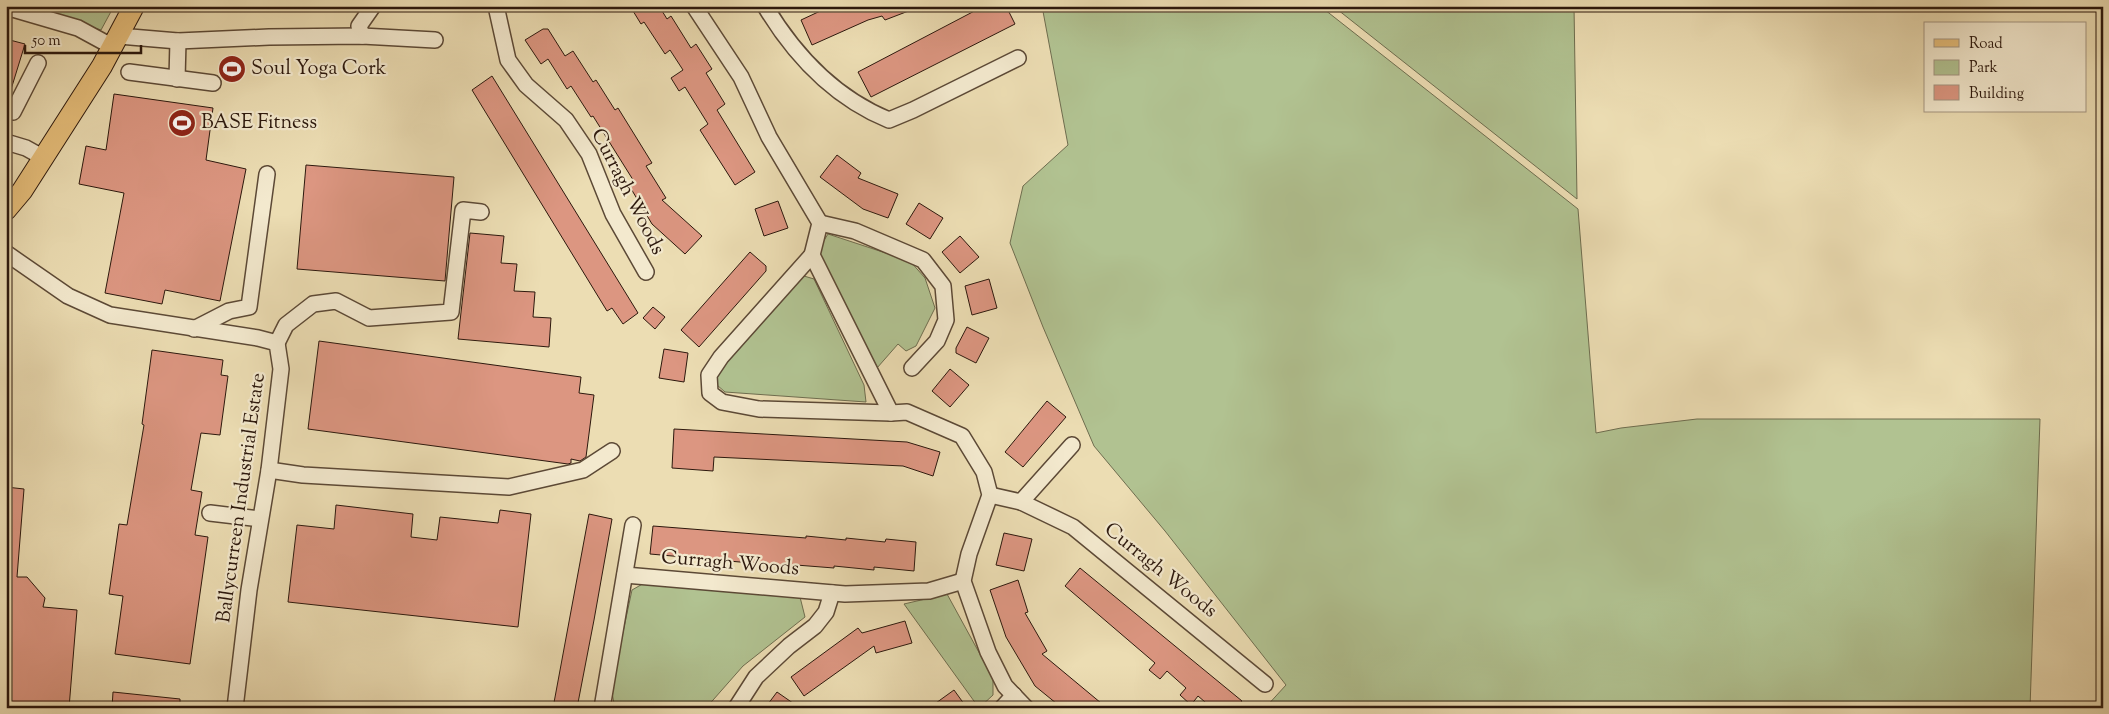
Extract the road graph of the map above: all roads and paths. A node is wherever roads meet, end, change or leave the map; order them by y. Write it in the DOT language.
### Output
graph roads {
  1 [pos="134,6"];
  2 [pos="372,6"];
  3 [pos="496,6"];
  4 [pos="694,6"];
  5 [pos="765,6"];
  6 [pos="6,7"];
  7 [pos="362,36"];
  8 [pos="435,40"];
  9 [pos="116,41"];
  10 [pos="178,41"];
  11 [pos="1018,58"];
  12 [pos="38,63"];
  13 [pos="129,72"];
  14 [pos="177,79"];
  15 [pos="213,83"];
  16 [pos="6,110"];
  17 [pos="6,142"];
  18 [pos="44,158"];
  19 [pos="266,174"];
  20 [pos="6,210"];
  21 [pos="481,212"];
  22 [pos="820,223"];
  23 [pos="6,253"];
  24 [pos="812,255"];
  25 [pos="646,272"];
  26 [pos="194,329"];
  27 [pos="277,343"];
  28 [pos="912,368"];
  29 [pos="891,413"];
  30 [pos="1072,445"];
  31 [pos="612,451"];
  32 [pos="269,470"];
  33 [pos="990,495"];
  34 [pos="1020,502"];
  35 [pos="210,513"];
  36 [pos="260,519"];
  37 [pos="633,525"];
  38 [pos="625,575"];
  39 [pos="963,581"];
  40 [pos="832,593"];
  41 [pos="1265,684"];
  42 [pos="1014,695"];
  43 [pos="235,708"];
  44 [pos="602,708"];
  45 [pos="736,708"];
  46 [pos="1002,708"];
  47 [pos="1026,708"];
  1 -- 9 [label="main road"];
  2 -- 7 [label="street"];
  3 -- 25 [label="street, Curragh Woods"];
  4 -- 22 [label="street"];
  5 -- 11 [label="street"];
  6 -- 9 [label="street"];
  7 -- 8 [label="street"];
  7 -- 10 [label="street"];
  9 -- 10 [label="street"];
  9 -- 18 [label="main road"];
  10 -- 14 [label="street"];
  12 -- 16 [label="street"];
  13 -- 14 [label="street"];
  14 -- 15 [label="street"];
  17 -- 18 [label="street"];
  18 -- 20 [label="main road"];
  19 -- 26 [label="street"];
  21 -- 27 [label="street"];
  22 -- 24 [label="street"];
  22 -- 28 [label="street"];
  23 -- 26 [label="street"];
  24 -- 29 [label="street"];
  24 -- 29 [label="street"];
  26 -- 27 [label="street"];
  27 -- 32 [label="street, Ballycurreen Industrial Estate"];
  29 -- 33 [label="street"];
  30 -- 34 [label="street"];
  31 -- 32 [label="street"];
  32 -- 36 [label="street, Ballycurreen Industrial Estate"];
  33 -- 34 [label="street, Curragh Woods"];
  33 -- 39 [label="street"];
  34 -- 41 [label="street, Curragh Woods"];
  35 -- 36 [label="street"];
  36 -- 43 [label="street, Ballycurreen Industrial Estate"];
  37 -- 38 [label="street"];
  38 -- 40 [label="street, Curragh Woods"];
  38 -- 44 [label="street"];
  39 -- 40 [label="street, Curragh Woods"];
  39 -- 42 [label="street"];
  40 -- 45 [label="street"];
  42 -- 46 [label="street"];
  42 -- 47 [label="street"];
}
